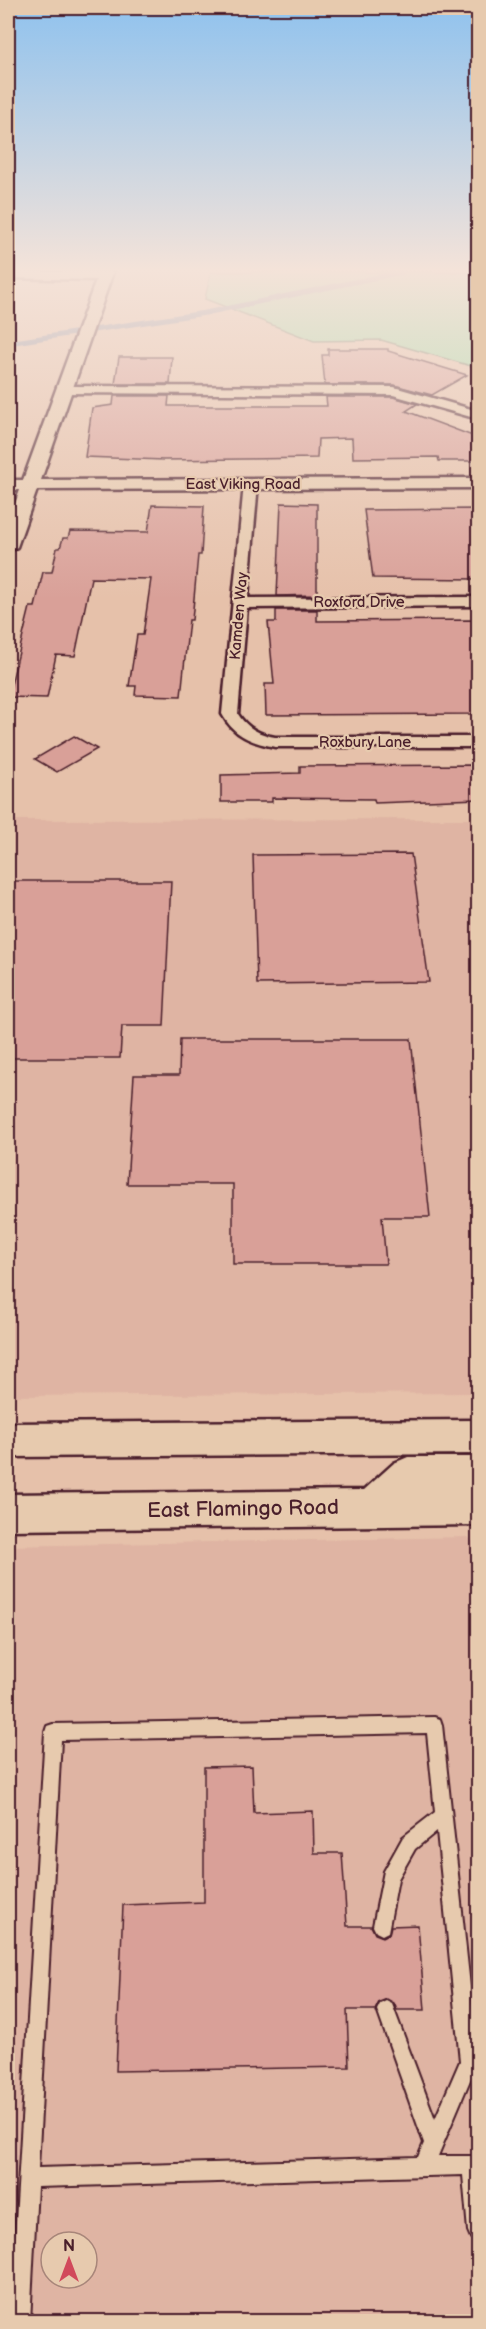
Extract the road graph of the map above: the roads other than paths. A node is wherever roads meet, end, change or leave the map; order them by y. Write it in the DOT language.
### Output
graph roads {
  1 [pos="67,381"];
  2 [pos="64,390"];
  3 [pos="478,415"];
  4 [pos="478,483"];
  5 [pos="251,484"];
  6 [pos="8,485"];
  7 [pos="30,485"];
  8 [pos="8,547"];
  9 [pos="478,602"];
  10 [pos="240,603"];
  11 [pos="253,737"];
  12 [pos="478,742"];
  13 [pos="478,1437"];
  14 [pos="8,1440"];
  15 [pos="478,1474"];
  16 [pos="478,1507"];
  17 [pos="372,1508"];
  18 [pos="8,1512"];
  19 [pos="444,1815"];
  20 [pos="382,1926"];
  21 [pos="386,2010"];
  22 [pos="434,2143"];
  23 [pos="475,2165"];
  24 [pos="424,2166"];
  25 [pos="28,2178"];
  26 [pos="478,2231"];
  27 [pos="20,2322"];
  1 -- 2 [label="street"];
  2 -- 3 [label="street"];
  2 -- 7 [label="street"];
  4 -- 5 [label="street, East Viking Road"];
  5 -- 7 [label="street, East Viking Road"];
  5 -- 10 [label="street, Kamden Way"];
  6 -- 7 [label="street, East Viking Road"];
  7 -- 8 [label="street"];
  9 -- 10 [label="street, Roxford Drive"];
  10 -- 11 [label="street, Kamden Way"];
  11 -- 12 [label="street, Roxbury Lane"];
  13 -- 14 [label="main road"];
  15 -- 17 [label="main road"];
  16 -- 17 [label="main road, East Flamingo Road"];
  17 -- 18 [label="main road, East Flamingo Road"];
  19 -- 20 [label="lane"];
  19 -- 22 [label="lane"];
  19 -- 25 [label="lane"];
  21 -- 22 [label="lane"];
  22 -- 24 [label="lane"];
  23 -- 24 [label="lane"];
  23 -- 26 [label="lane"];
  24 -- 25 [label="lane"];
  25 -- 27 [label="lane"];
}
